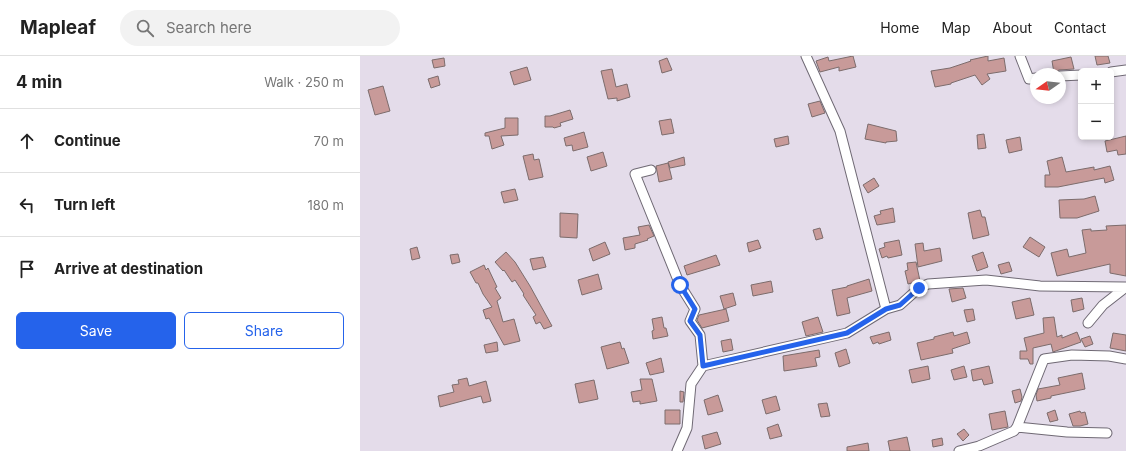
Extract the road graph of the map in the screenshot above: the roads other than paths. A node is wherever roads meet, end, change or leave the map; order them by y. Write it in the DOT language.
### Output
graph roads {
  1 [pos="806,56"];
  2 [pos="1020,56"];
  3 [pos="1126,70"];
  4 [pos="1114,72"];
  5 [pos="1078,75"];
  6 [pos="1066,76"];
  7 [pos="1030,79"];
  8 [pos="651,170"];
  9 [pos="1125,287"];
  10 [pos="886,309"];
  11 [pos="1088,323"];
  12 [pos="1126,359"];
  13 [pos="703,366"];
  14 [pos="1017,428"];
  15 [pos="1107,433"];
  16 [pos="677,451"];
  17 [pos="959,451"];
  1 -- 10 [label="street"];
  2 -- 7 [label="street"];
  3 -- 4 [label="street"];
  5 -- 6 [label="street"];
  8 -- 13 [label="street"];
  9 -- 10 [label="street"];
  9 -- 11 [label="street"];
  10 -- 13 [label="street"];
  12 -- 14 [label="street"];
  13 -- 16 [label="street"];
  14 -- 15 [label="street"];
  14 -- 17 [label="street"];
}
